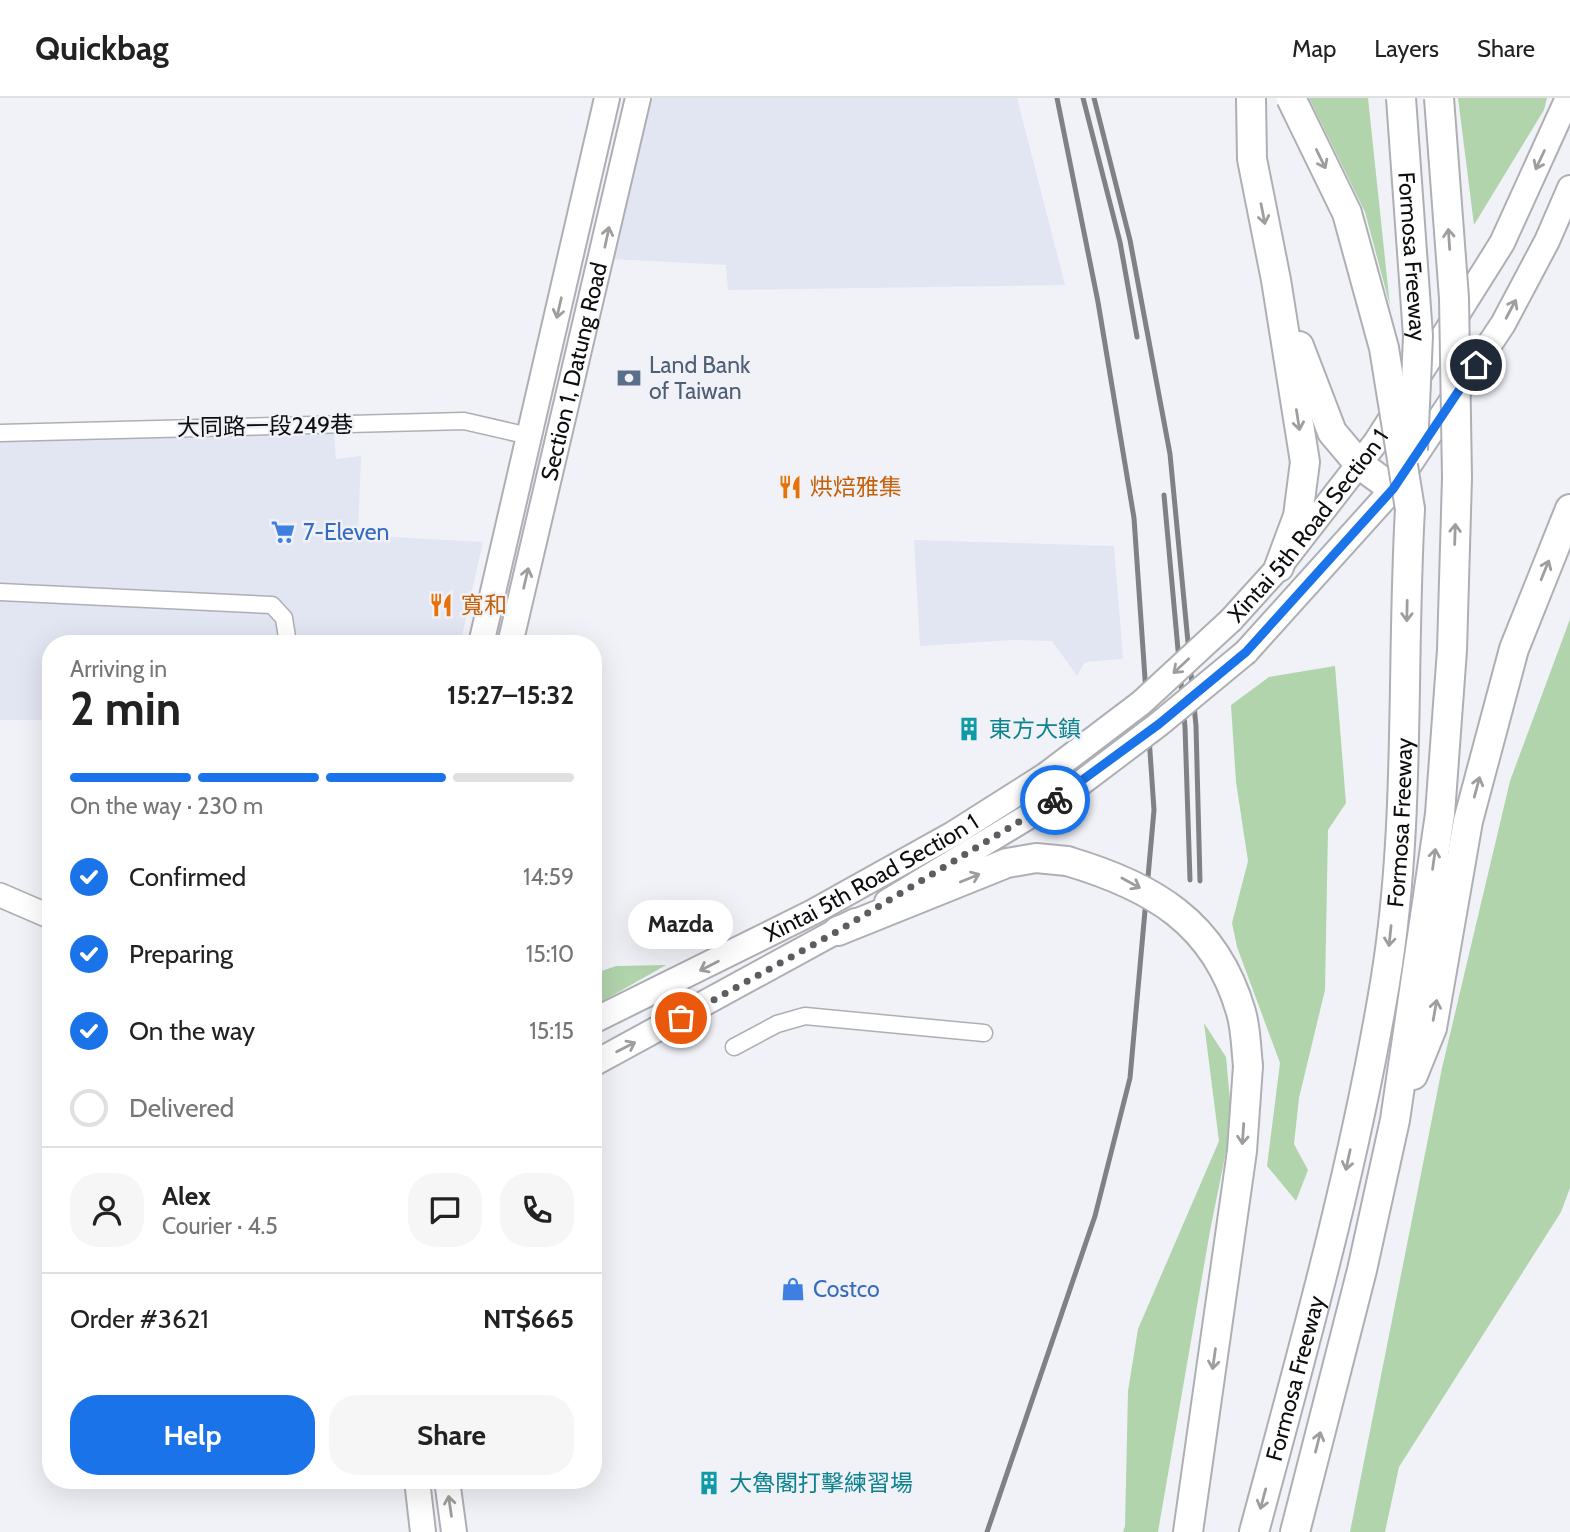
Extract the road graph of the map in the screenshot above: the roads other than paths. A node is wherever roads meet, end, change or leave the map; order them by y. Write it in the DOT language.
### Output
graph roads {
  1 [pos="607,98"];
  2 [pos="638,98"];
  3 [pos="1251,98"];
  4 [pos="1290,98"];
  5 [pos="1401,98"];
  6 [pos="1439,98"];
  7 [pos="1568,98"];
  8 [pos="594,162"];
  9 [pos="622,168"];
  10 [pos="1570,188"];
  11 [pos="1276,280"];
  12 [pos="0,433"];
  13 [pos="529,436"];
  14 [pos="1359,464"];
  15 [pos="1402,499"];
  16 [pos="1570,509"];
  17 [pos="1279,567"];
  18 [pos="0,592"];
  19 [pos="287,635"];
  20 [pos="483,635"];
  21 [pos="512,635"];
  22 [pos="0,895"];
  23 [pos="42,913"];
  24 [pos="838,931"];
  25 [pos="602,1017"];
  26 [pos="984,1033"];
  27 [pos="734,1047"];
  28 [pos="602,1059"];
  29 [pos="1395,1120"];
  30 [pos="418,1489"];
  31 [pos="448,1489"];
  32 [pos="423,1532"];
  33 [pos="454,1532"];
  34 [pos="1188,1532"];
  35 [pos="1254,1532"];
  36 [pos="1295,1532"];
  1 -- 8 [label="main road, Section 1, Datung Road"];
  2 -- 9 [label="main road, Section 1, Datung Road"];
  3 -- 11 [label="highway, one-way"];
  4 -- 15 [label="highway, one-way, bridge"];
  5 -- 15 [label="highway, Formosa Freeway, bridge"];
  29 -- 6 [label="highway, Formosa Freeway, one-way, bridge"];
  7 -- 14 [label="main road, Xintai 5th Road Section 1, one-way"];
  8 -- 9 [label="main road"];
  8 -- 13 [label="main road, Section 1, Datung Road, one-way"];
  21 -- 9 [label="main road, Section 1, Datung Road, one-way"];
  15 -- 10 [label="main road, Xintai 5th Road Section 1, one-way"];
  11 -- 14 [label="highway"];
  11 -- 17 [label="highway, one-way"];
  12 -- 13 [label="street, 大同路一段249巷"];
  13 -- 20 [label="main road, Section 1, Datung Road"];
  14 -- 15 [label="highway"];
  14 -- 17 [label="main road, Xintai 5th Road Section 1"];
  15 -- 24 [label="main road, Xintai 5th Road Section 1, bridge"];
  15 -- 35 [label="highway, Formosa Freeway, one-way"];
  29 -- 16 [label="highway, one-way"];
  17 -- 25 [label="main road, Xintai 5th Road Section 1, one-way, bridge"];
  18 -- 19 [label="street"];
  22 -- 23 [label="street"];
  28 -- 24 [label="main road, Xintai 5th Road Section 1, one-way"];
  24 -- 34 [label="highway, one-way, bridge"];
  26 -- 27 [label="street"];
  36 -- 29 [label="highway, Formosa Freeway, one-way"];
  30 -- 32 [label="main road"];
  33 -- 31 [label="main road, one-way"];
}
